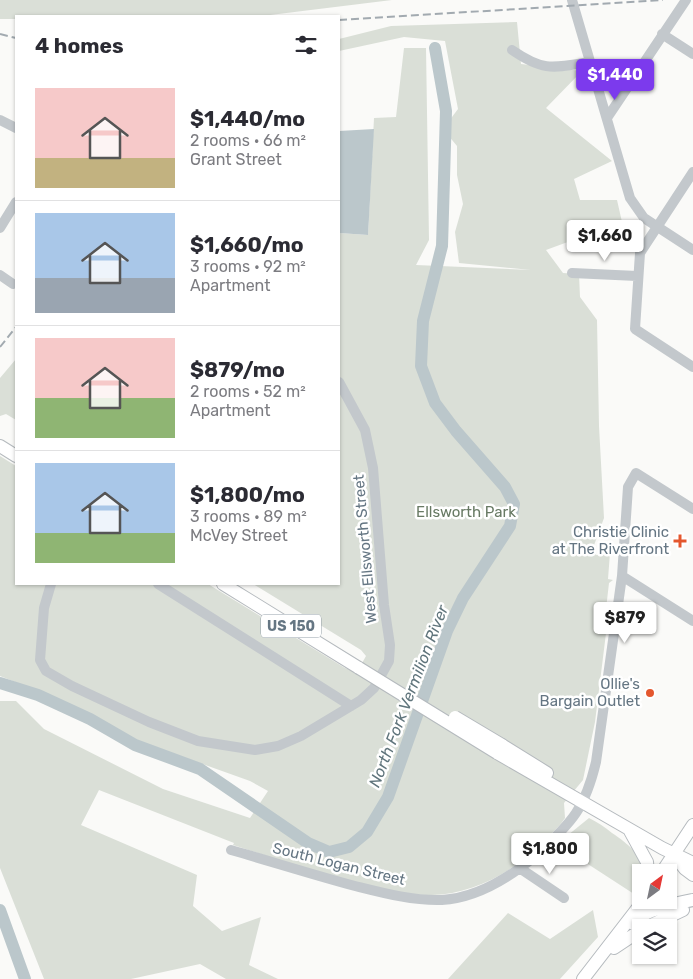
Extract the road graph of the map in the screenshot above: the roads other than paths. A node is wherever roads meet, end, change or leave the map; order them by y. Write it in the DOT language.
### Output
graph roads {
  1 [pos="572,0"];
  2 [pos="686,0"];
  3 [pos="662,34"];
  4 [pos="512,50"];
  5 [pos="693,54"];
  6 [pos="590,62"];
  7 [pos="607,118"];
  8 [pos="0,120"];
  9 [pos="15,128"];
  10 [pos="693,172"];
  11 [pos="15,204"];
  12 [pos="657,227"];
  13 [pos="0,228"];
  14 [pos="693,250"];
  15 [pos="572,273"];
  16 [pos="0,275"];
  17 [pos="637,276"];
  18 [pos="13,284"];
  19 [pos="693,367"];
  20 [pos="340,384"];
  21 [pos="0,437"];
  22 [pos="0,446"];
  23 [pos="15,446"];
  24 [pos="15,455"];
  25 [pos="693,509"];
  26 [pos="622,576"];
  27 [pos="52,585"];
  28 [pos="160,585"];
  29 [pos="225,585"];
  30 [pos="240,585"];
  31 [pos="693,622"];
  32 [pos="362,664"];
  33 [pos="351,706"];
  34 [pos="583,800"];
  35 [pos="693,825"];
  36 [pos="629,829"];
  37 [pos="231,850"];
  38 [pos="674,855"];
  39 [pos="693,863"];
  40 [pos="647,864"];
  41 [pos="668,864"];
  42 [pos="521,869"];
  43 [pos="693,875"];
  44 [pos="564,898"];
  45 [pos="693,900"];
  46 [pos="693,908"];
  47 [pos="638,909"];
  48 [pos="662,919"];
  49 [pos="632,932"];
  50 [pos="625,934"];
  51 [pos="583,979"];
  1 -- 6 [label="street"];
  2 -- 3 [label="street"];
  3 -- 5 [label="street"];
  3 -- 7 [label="street"];
  4 -- 6 [label="street"];
  6 -- 7 [label="street"];
  7 -- 12 [label="street"];
  8 -- 9 [label="street"];
  10 -- 12 [label="street"];
  11 -- 13 [label="street"];
  12 -- 14 [label="street"];
  12 -- 17 [label="street"];
  15 -- 17 [label="street"];
  16 -- 18 [label="street"];
  17 -- 19 [label="street"];
  20 -- 33 [label="street, West Ellsworth Street"];
  21 -- 23 [label="main road"];
  22 -- 24 [label="main road"];
  25 -- 26 [label="street, South Logan Street"];
  26 -- 31 [label="street"];
  26 -- 34 [label="street, South Logan Street"];
  27 -- 33 [label="street, West Ellsworth Street"];
  28 -- 33 [label="street"];
  29 -- 32 [label="main road, US 150"];
  30 -- 32 [label="main road, US 150"];
  32 -- 34 [label="main road, US 150, bridge"];
  34 -- 36 [label="main road, US 150"];
  34 -- 42 [label="street, South Logan Street"];
  35 -- 38 [label="main road"];
  36 -- 38 [label="main road, US 150"];
  36 -- 40 [label="main road"];
  37 -- 42 [label="street, South Logan Street"];
  38 -- 39 [label="main road"];
  38 -- 41 [label="main road"];
  38 -- 43 [label="main road"];
  42 -- 44 [label="street"];
  45 -- 50 [label="main road"];
  46 -- 48 [label="main road"];
  47 -- 50 [label="main road"];
  49 -- 50 [label="main road"];
  50 -- 51 [label="main road"];
}
